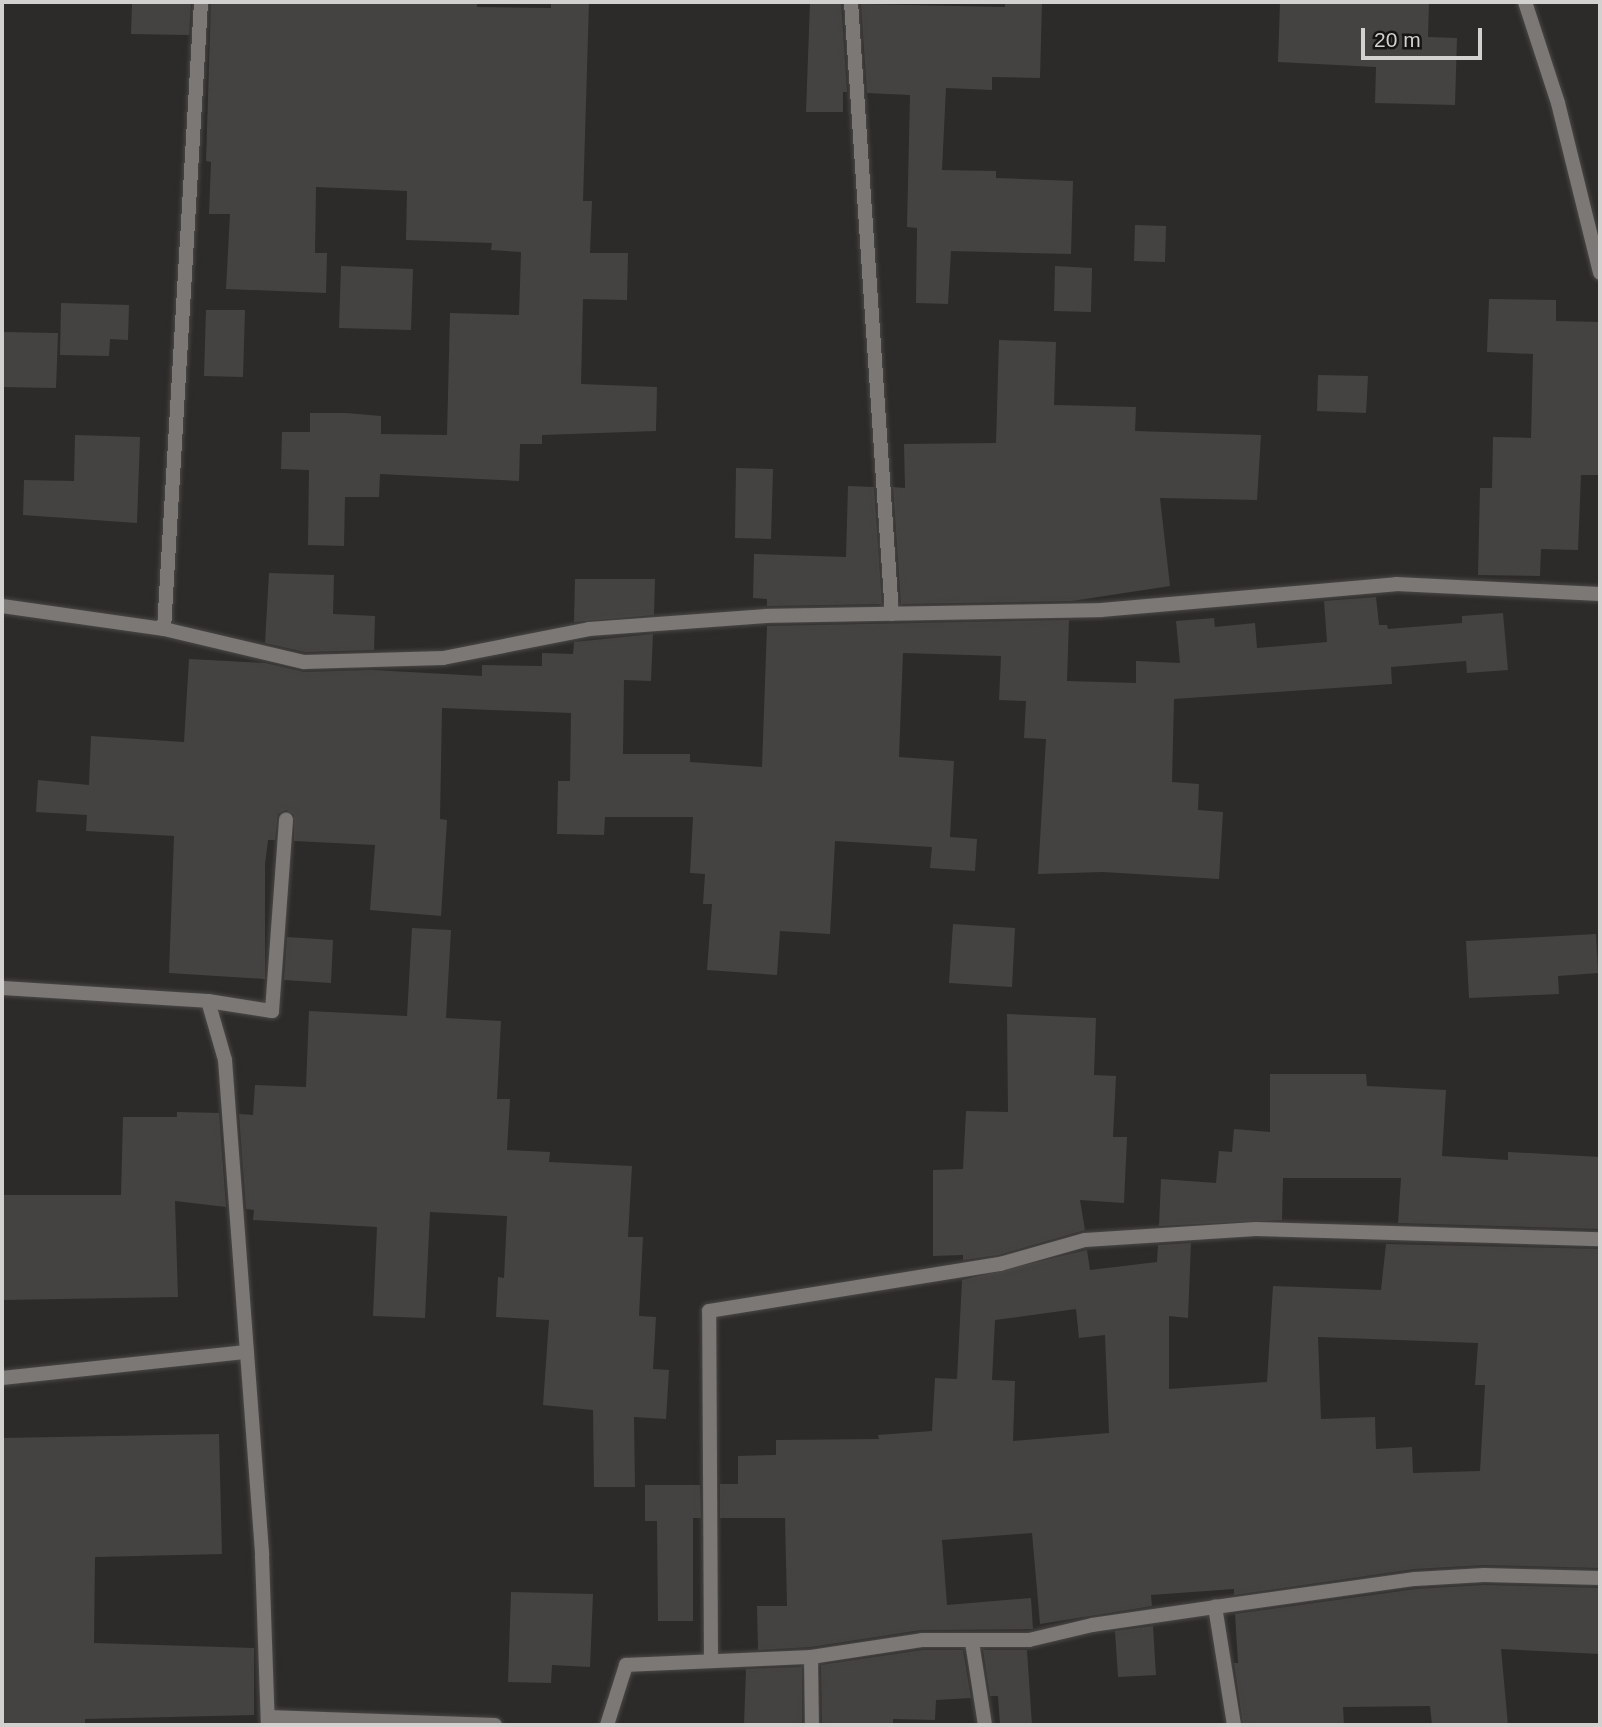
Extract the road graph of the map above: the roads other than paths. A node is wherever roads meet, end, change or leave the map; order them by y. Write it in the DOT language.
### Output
graph roads {
  1 [pos="201,2"];
  2 [pos="851,2"];
  3 [pos="1525,2"];
  4 [pos="1600,273"];
  5 [pos="1600,594"];
  6 [pos="2,606"];
  7 [pos="892,614"];
  8 [pos="164,629"];
  9 [pos="286,820"];
  10 [pos="2,988"];
  11 [pos="208,1001"];
  12 [pos="1600,1239"];
  13 [pos="247,1352"];
  14 [pos="2,1378"];
  15 [pos="1600,1578"];
  16 [pos="1215,1607"];
  17 [pos="972,1642"];
  18 [pos="811,1657"];
  19 [pos="711,1661"];
  20 [pos="268,1721"];
  21 [pos="495,1725"];
  22 [pos="607,1725"];
  23 [pos="812,1725"];
  24 [pos="985,1725"];
  25 [pos="1234,1725"];
  1 -- 8 [label="street"];
  2 -- 7 [label="street"];
  3 -- 4 [label="street"];
  5 -- 7 [label="street"];
  6 -- 8 [label="street"];
  7 -- 8 [label="street"];
  9 -- 11 [label="street"];
  10 -- 11 [label="street"];
  11 -- 13 [label="street"];
  12 -- 19 [label="street"];
  13 -- 14 [label="street"];
  13 -- 20 [label="street"];
  15 -- 16 [label="street"];
  16 -- 17 [label="street"];
  16 -- 25 [label="street"];
  17 -- 18 [label="street"];
  17 -- 24 [label="street"];
  18 -- 19 [label="street"];
  18 -- 23 [label="street"];
  19 -- 22 [label="street"];
  20 -- 21 [label="street"];
}
